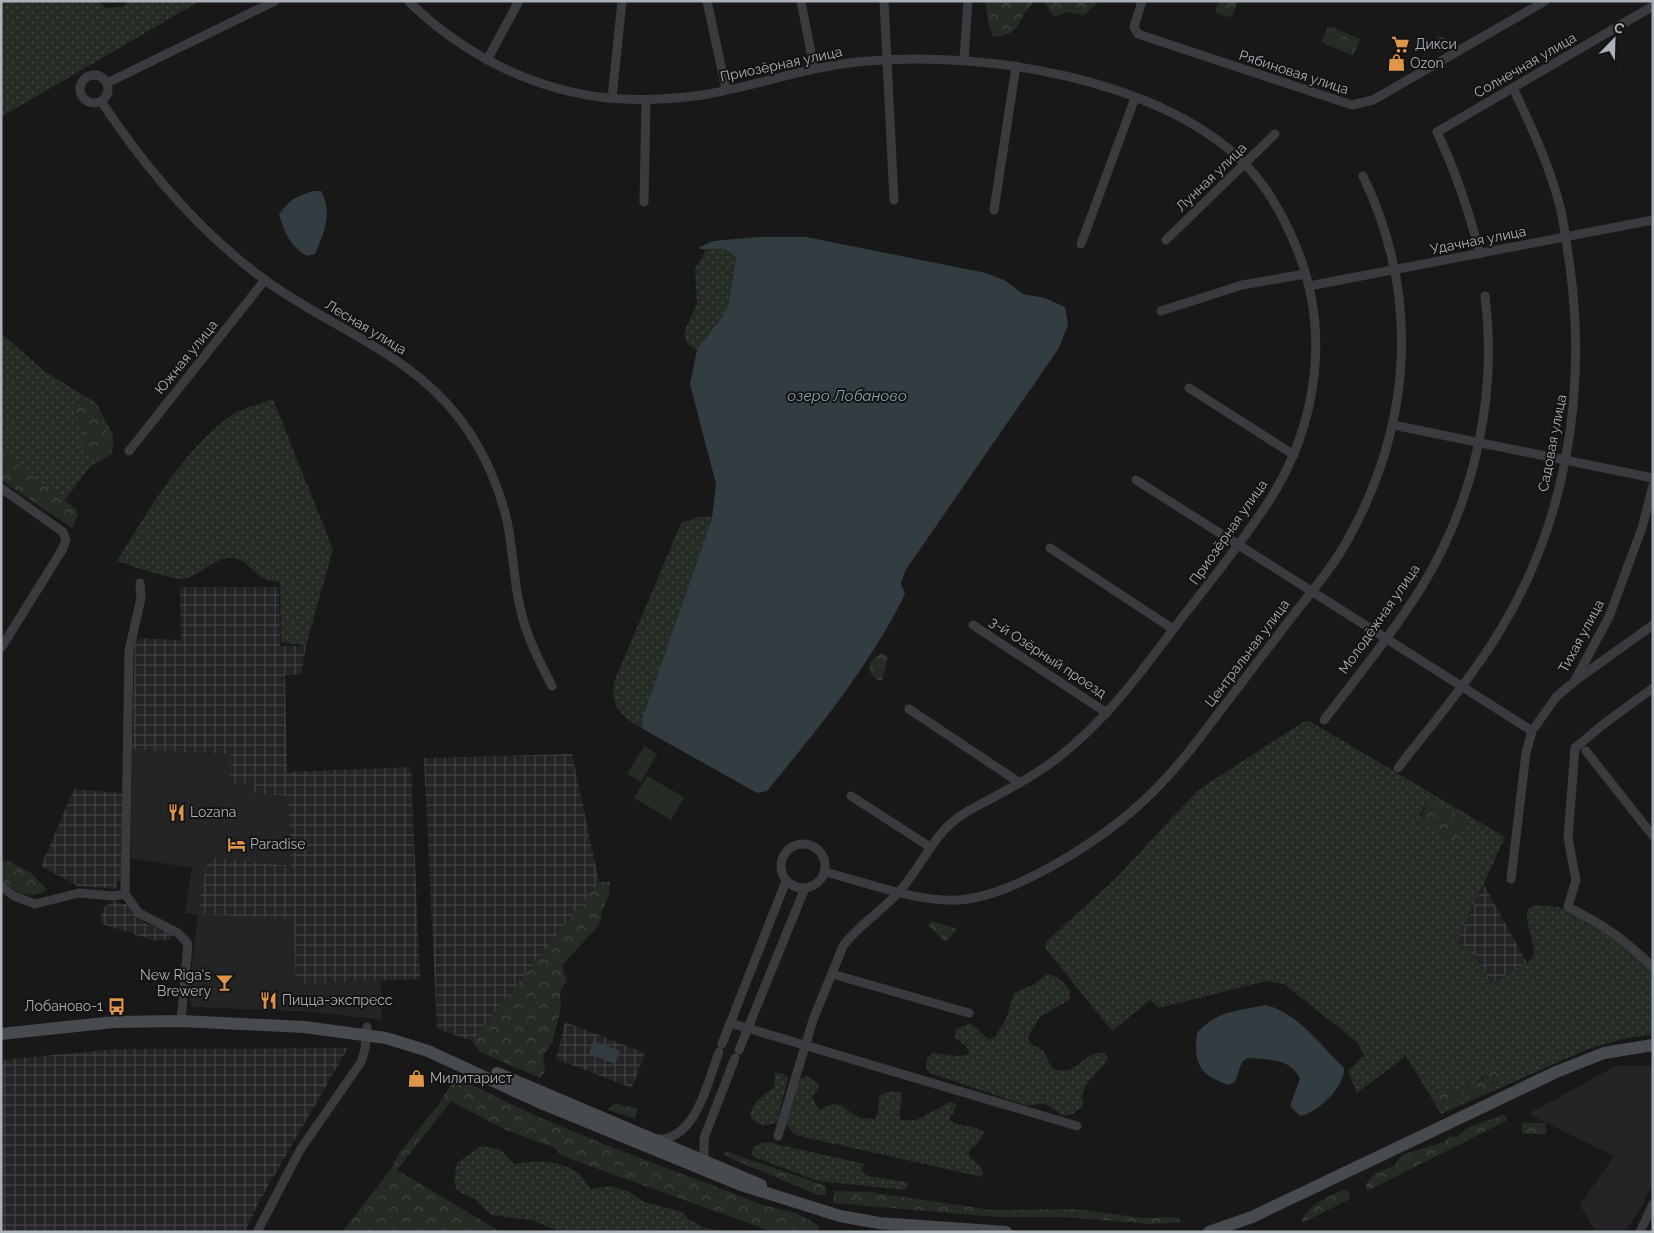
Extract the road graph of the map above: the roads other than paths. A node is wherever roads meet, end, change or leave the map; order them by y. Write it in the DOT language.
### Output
graph roads {
  1 [pos="275,1"];
  2 [pos="408,1"];
  3 [pos="519,1"];
  4 [pos="622,1"];
  5 [pos="707,1"];
  6 [pos="801,1"];
  7 [pos="884,1"];
  8 [pos="968,1"];
  9 [pos="1142,1"];
  10 [pos="1545,1"];
  11 [pos="1653,6"];
  12 [pos="487,60"];
  13 [pos="888,60"];
  14 [pos="964,60"];
  15 [pos="1016,66"];
  16 [pos="814,68"];
  17 [pos="107,83"];
  18 [pos="1513,88"];
  19 [pos="726,89"];
  20 [pos="612,98"];
  21 [pos="1135,98"];
  22 [pos="646,100"];
  23 [pos="101,101"];
  24 [pos="1275,134"];
  25 [pos="1245,164"];
  26 [pos="1363,176"];
  27 [pos="894,200"];
  28 [pos="644,202"];
  29 [pos="994,210"];
  30 [pos="1653,220"];
  31 [pos="1566,237"];
  32 [pos="1166,240"];
  33 [pos="1081,244"];
  34 [pos="1480,254"];
  35 [pos="1396,270"];
  36 [pos="1306,274"];
  37 [pos="265,280"];
  38 [pos="1309,286"];
  39 [pos="1485,296"];
  40 [pos="1161,311"];
  41 [pos="1189,388"];
  42 [pos="1393,425"];
  43 [pos="1479,442"];
  44 [pos="129,451"];
  45 [pos="1294,455"];
  46 [pos="1566,460"];
  47 [pos="1653,478"];
  48 [pos="1136,480"];
  49 [pos="1653,485"];
  50 [pos="1,488"];
  51 [pos="1238,545"];
  52 [pos="1050,548"];
  53 [pos="140,583"];
  54 [pos="1312,591"];
  55 [pos="973,625"];
  56 [pos="1653,625"];
  57 [pos="1173,629"];
  58 [pos="1386,638"];
  59 [pos="1,648"];
  60 [pos="1574,682"];
  61 [pos="1461,685"];
  62 [pos="552,686"];
  63 [pos="1653,688"];
  64 [pos="909,709"];
  65 [pos="1108,713"];
  66 [pos="1324,720"];
  67 [pos="1532,731"];
  68 [pos="1586,751"];
  69 [pos="1398,768"];
  70 [pos="1020,783"];
  71 [pos="852,796"];
  72 [pos="1653,836"];
  73 [pos="930,847"];
  74 [pos="825,872"];
  75 [pos="1511,879"];
  76 [pos="786,881"];
  77 [pos="1,886"];
  78 [pos="806,888"];
  79 [pos="900,891"];
  80 [pos="126,894"];
  81 [pos="1653,967"];
  82 [pos="832,974"];
  83 [pos="969,1013"];
  84 [pos="181,1017"];
  85 [pos="730,1023"];
  86 [pos="1,1026"];
  87 [pos="747,1030"];
  88 [pos="366,1031"];
  89 [pos="1,1034"];
  90 [pos="1653,1045"];
  91 [pos="804,1047"];
  92 [pos="1076,1126"];
  93 [pos="778,1136"];
  94 [pos="649,1139"];
  95 [pos="704,1166"];
  96 [pos="1653,1204"];
  97 [pos="257,1232"];
  98 [pos="1006,1232"];
  99 [pos="1209,1232"];
  100 [pos="1640,1232"];
  1 -- 17 [label="street"];
  2 -- 12 [label="street, Приозёрная улица"];
  3 -- 12 [label="street"];
  4 -- 20 [label="street"];
  5 -- 19 [label="street"];
  6 -- 16 [label="street"];
  7 -- 13 [label="street"];
  8 -- 14 [label="street"];
  9 -- 10 [label="street, Рябиновая улица"];
  11 -- 18 [label="street, Солнечная улица"];
  12 -- 20 [label="street, Приозёрная улица"];
  13 -- 14 [label="street, Приозёрная улица"];
  13 -- 16 [label="street, Приозёрная улица"];
  13 -- 27 [label="street"];
  14 -- 15 [label="street, Приозёрная улица"];
  15 -- 21 [label="street, Приозёрная улица"];
  15 -- 29 [label="street"];
  16 -- 19 [label="street, Приозёрная улица"];
  17 -- 23 [label="street"];
  17 -- 23 [label="street"];
  18 -- 31 [label="street, Садовая улица"];
  18 -- 34 [label="street, Солнечная улица"];
  19 -- 22 [label="street, Приозёрная улица"];
  20 -- 22 [label="street, Приозёрная улица"];
  21 -- 25 [label="street, Приозёрная улица"];
  21 -- 33 [label="street"];
  22 -- 28 [label="street"];
  23 -- 37 [label="street, Лесная улица"];
  24 -- 25 [label="street, Лунная улица"];
  25 -- 32 [label="street, Лунная улица"];
  25 -- 36 [label="street, Приозёрная улица"];
  26 -- 35 [label="street, Центральная улица"];
  30 -- 31 [label="street, Удачная улица"];
  31 -- 34 [label="street, Удачная улица"];
  31 -- 46 [label="street, Садовая улица"];
  34 -- 35 [label="street, Удачная улица"];
  35 -- 38 [label="street, Удачная улица"];
  35 -- 42 [label="street, Центральная улица"];
  36 -- 38 [label="street, Приозёрная улица"];
  36 -- 40 [label="street"];
  37 -- 44 [label="street, Южная улица"];
  37 -- 62 [label="street, Лесная улица"];
  38 -- 45 [label="street, Приозёрная улица"];
  39 -- 43 [label="street, Молодёжная улица"];
  41 -- 45 [label="street"];
  42 -- 43 [label="street"];
  42 -- 54 [label="street, Центральная улица"];
  43 -- 46 [label="street"];
  43 -- 58 [label="street, Молодёжная улица"];
  45 -- 51 [label="street, Приозёрная улица"];
  46 -- 47 [label="street"];
  46 -- 61 [label="street, Садовая улица"];
  48 -- 51 [label="street"];
  49 -- 60 [label="street, Тихая улица"];
  50 -- 59 [label="street"];
  51 -- 54 [label="street"];
  51 -- 57 [label="street, Приозёрная улица"];
  52 -- 57 [label="street"];
  53 -- 80 [label="street"];
  54 -- 58 [label="street"];
  54 -- 79 [label="street, Центральная улица"];
  55 -- 65 [label="street, 3-й Озёрный проезд"];
  56 -- 60 [label="street"];
  57 -- 65 [label="street, Приозёрная улица"];
  58 -- 61 [label="street"];
  58 -- 66 [label="street, Молодёжная улица"];
  60 -- 67 [label="street, Тихая улица"];
  61 -- 67 [label="street"];
  61 -- 69 [label="street, Садовая улица"];
  63 -- 81 [label="street"];
  64 -- 70 [label="street"];
  65 -- 70 [label="street, Приозёрная улица"];
  67 -- 75 [label="street, Тихая улица"];
  68 -- 72 [label="street"];
  70 -- 73 [label="street, Приозёрная улица"];
  71 -- 73 [label="street"];
  73 -- 79 [label="street, Приозёрная улица"];
  74 -- 76 [label="street"];
  74 -- 78 [label="street"];
  74 -- 79 [label="street, Центральная улица"];
  76 -- 78 [label="street"];
  76 -- 85 [label="street"];
  77 -- 80 [label="street"];
  78 -- 87 [label="street"];
  79 -- 82 [label="street, Приозёрная улица"];
  80 -- 84 [label="street"];
  82 -- 83 [label="street"];
  82 -- 91 [label="street, Приозёрная улица"];
  84 -- 86 [label="main road"];
  84 -- 88 [label="main road"];
  84 -- 89 [label="main road"];
  85 -- 87 [label="street"];
  85 -- 94 [label="street"];
  87 -- 91 [label="street"];
  87 -- 95 [label="street"];
  88 -- 94 [label="main road"];
  88 -- 95 [label="main road"];
  88 -- 97 [label="street"];
  90 -- 99 [label="main road"];
  91 -- 92 [label="street"];
  91 -- 93 [label="street, Приозёрная улица"];
  94 -- 95 [label="main road"];
  95 -- 98 [label="main road"];
  96 -- 100 [label="street"];
}
